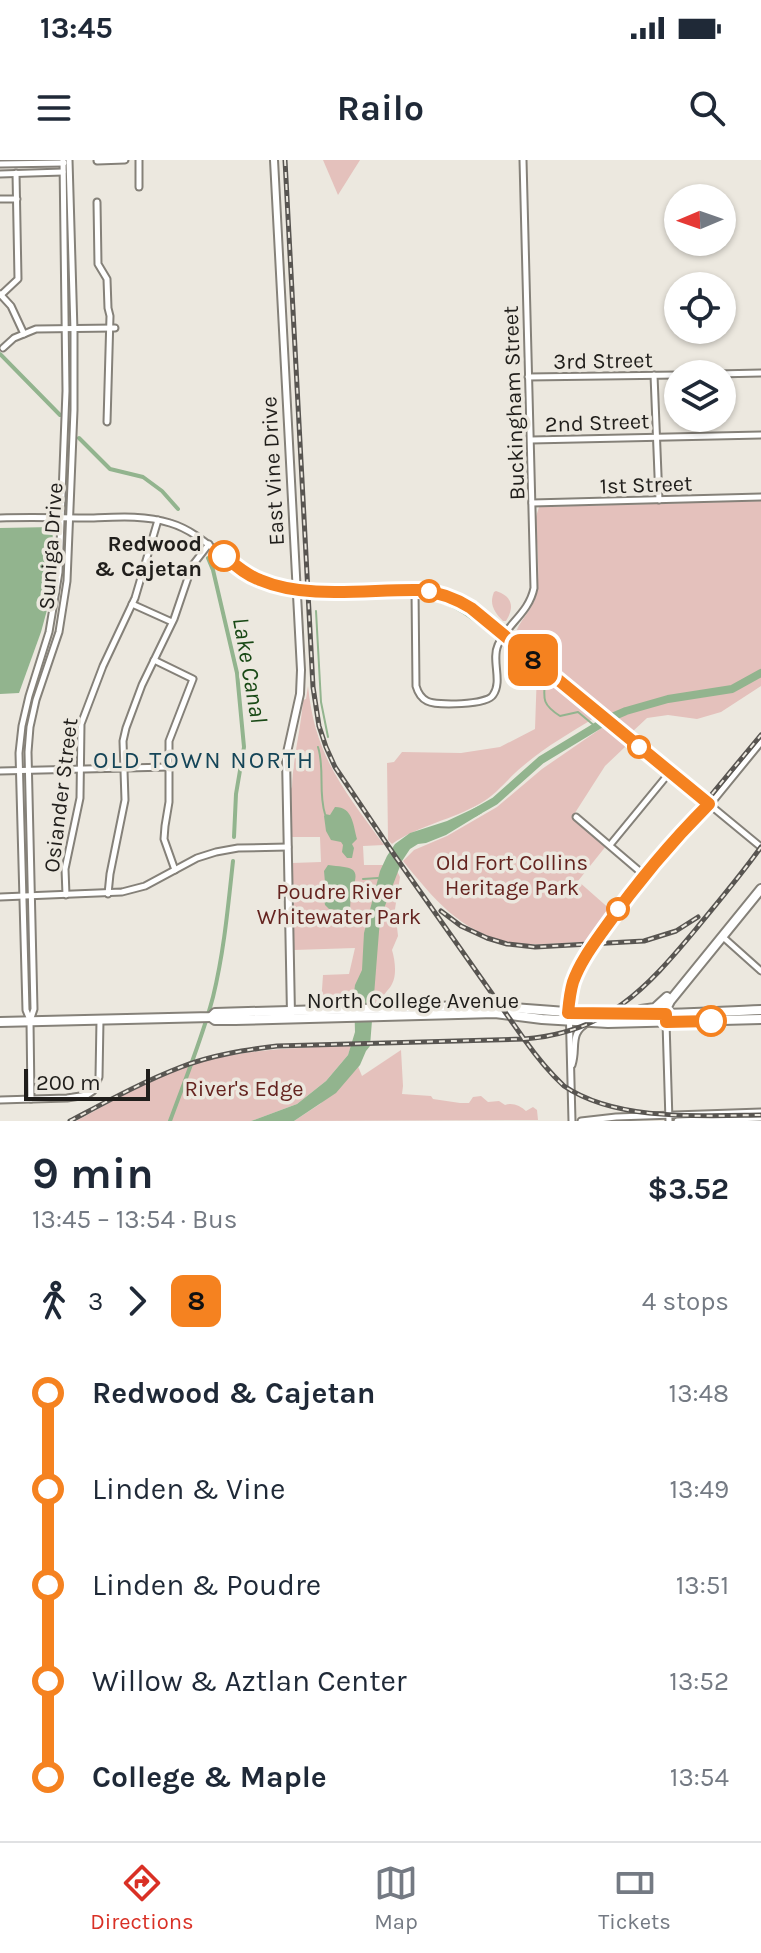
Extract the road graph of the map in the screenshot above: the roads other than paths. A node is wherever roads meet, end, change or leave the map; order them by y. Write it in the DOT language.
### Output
graph roads {
  1 [pos="125,160"];
  2 [pos="139,160"];
  3 [pos="274,160"];
  4 [pos="523,160"];
  5 [pos="66,161"];
  6 [pos="97,161"];
  7 [pos="16,162"];
  8 [pos="0,164"];
  9 [pos="66,172"];
  10 [pos="16,173"];
  11 [pos="0,174"];
  12 [pos="139,187"];
  13 [pos="0,199"];
  14 [pos="17,199"];
  15 [pos="97,202"];
  16 [pos="1,294"];
  17 [pos="113,328"];
  18 [pos="70,329"];
  19 [pos="24,334"];
  20 [pos="3,348"];
  21 [pos="761,373"];
  22 [pos="736,374"];
  23 [pos="654,375"];
  24 [pos="664,375"];
  25 [pos="528,377"];
  26 [pos="107,422"];
  27 [pos="761,435"];
  28 [pos="657,436"];
  29 [pos="531,440"];
  30 [pos="761,497"];
  31 [pos="659,500"];
  32 [pos="532,503"];
  33 [pos="61,517"];
  34 [pos="0,518"];
  35 [pos="70,518"];
  36 [pos="158,520"];
  37 [pos="209,544"];
  38 [pos="297,590"];
  39 [pos="415,590"];
  40 [pos="132,604"];
  41 [pos="172,622"];
  42 [pos="504,636"];
  43 [pos="154,660"];
  44 [pos="761,742"];
  45 [pos="169,767"];
  46 [pos="124,768"];
  47 [pos="80,769"];
  48 [pos="27,770"];
  49 [pos="0,771"];
  50 [pos="19,771"];
  51 [pos="670,772"];
  52 [pos="709,804"];
  53 [pos="576,817"];
  54 [pos="610,845"];
  55 [pos="288,847"];
  56 [pos="761,847"];
  57 [pos="175,870"];
  58 [pos="644,875"];
  59 [pos="761,889"];
  60 [pos="108,894"];
  61 [pos="66,895"];
  62 [pos="22,896"];
  63 [pos="31,896"];
  64 [pos="0,897"];
  65 [pos="722,937"];
  66 [pos="761,971"];
  67 [pos="682,985"];
  68 [pos="761,1010"];
  69 [pos="292,1015"];
  70 [pos="621,1015"];
  71 [pos="568,1017"];
  72 [pos="666,1018"];
  73 [pos="761,1019"];
  74 [pos="100,1020"];
  75 [pos="30,1021"];
  76 [pos="0,1022"];
  77 [pos="589,1022"];
  78 [pos="570,1070"];
  79 [pos="31,1099"];
  80 [pos="0,1100"];
  81 [pos="761,1112"];
  82 [pos="669,1118"];
  83 [pos="761,1118"];
  84 [pos="572,1121"];
  85 [pos="581,1121"];
  86 [pos="677,1121"];
  1 -- 6 [label="street"];
  2 -- 12 [label="street"];
  3 -- 38 [label="main road, East Vine Drive"];
  4 -- 25 [label="street, Buckingham Street"];
  5 -- 7 [label="street"];
  5 -- 9 [label="street, Suniga Drive"];
  7 -- 8 [label="street"];
  9 -- 10 [label="street"];
  9 -- 18 [label="street, Suniga Drive"];
  10 -- 11 [label="street"];
  10 -- 14 [label="street"];
  13 -- 14 [label="street"];
  14 -- 16 [label="street"];
  15 -- 17 [label="street"];
  16 -- 19 [label="street"];
  17 -- 18 [label="street"];
  17 -- 26 [label="street"];
  18 -- 19 [label="street"];
  18 -- 33 [label="street, Suniga Drive"];
  18 -- 35 [label="street, Suniga Drive"];
  19 -- 20 [label="street"];
  21 -- 22 [label="street"];
  23 -- 24 [label="street, 3rd Street"];
  23 -- 25 [label="street, 3rd Street"];
  23 -- 28 [label="street"];
  25 -- 29 [label="street, Buckingham Street"];
  27 -- 28 [label="street, 2nd Street"];
  28 -- 29 [label="street, 2nd Street"];
  28 -- 31 [label="street"];
  29 -- 32 [label="street, Buckingham Street"];
  30 -- 31 [label="street, 1st Street"];
  31 -- 32 [label="street, 1st Street"];
  32 -- 42 [label="street, Buckingham Street"];
  33 -- 34 [label="street"];
  33 -- 35 [label="street"];
  33 -- 50 [label="street, Suniga Drive"];
  35 -- 36 [label="street"];
  35 -- 48 [label="street, Suniga Drive"];
  36 -- 37 [label="street"];
  36 -- 40 [label="street, Osiander Street"];
  37 -- 38 [label="street"];
  37 -- 41 [label="street"];
  38 -- 39 [label="street"];
  38 -- 55 [label="main road, East Vine Drive"];
  39 -- 42 [label="street"];
  39 -- 42 [label="street"];
  40 -- 41 [label="street"];
  40 -- 47 [label="street, Osiander Street"];
  41 -- 43 [label="street"];
  42 -- 51 [label="street"];
  43 -- 45 [label="street"];
  43 -- 46 [label="street"];
  44 -- 52 [label="street"];
  45 -- 46 [label="street"];
  45 -- 57 [label="street"];
  46 -- 47 [label="street"];
  46 -- 60 [label="street"];
  47 -- 48 [label="street"];
  47 -- 61 [label="street, Osiander Street"];
  48 -- 50 [label="street"];
  48 -- 63 [label="street, Suniga Drive"];
  49 -- 50 [label="street"];
  50 -- 62 [label="street, Suniga Drive"];
  51 -- 52 [label="street"];
  51 -- 54 [label="street"];
  52 -- 56 [label="street"];
  52 -- 58 [label="street"];
  53 -- 54 [label="street"];
  54 -- 58 [label="street"];
  55 -- 57 [label="street"];
  55 -- 69 [label="main road, East Vine Drive"];
  57 -- 60 [label="street"];
  58 -- 71 [label="street"];
  59 -- 65 [label="highway"];
  60 -- 61 [label="street"];
  61 -- 63 [label="street"];
  62 -- 63 [label="street"];
  62 -- 64 [label="street"];
  62 -- 75 [label="street, Suniga Drive"];
  63 -- 75 [label="street, Suniga Drive"];
  65 -- 66 [label="street"];
  65 -- 67 [label="highway"];
  67 -- 70 [label="highway"];
  67 -- 72 [label="highway"];
  68 -- 72 [label="highway, North College Avenue"];
  69 -- 71 [label="highway, North College Avenue"];
  69 -- 74 [label="highway, North College Avenue"];
  70 -- 71 [label="highway, North College Avenue"];
  70 -- 72 [label="highway, North College Avenue"];
  71 -- 77 [label="highway, North College Avenue"];
  71 -- 78 [label="street"];
  72 -- 73 [label="highway, North College Avenue"];
  72 -- 77 [label="highway, North College Avenue"];
  72 -- 82 [label="street"];
  74 -- 75 [label="highway, North College Avenue"];
  74 -- 79 [label="street"];
  75 -- 76 [label="highway, North College Avenue"];
  75 -- 79 [label="street"];
  77 -- 78 [label="street"];
  78 -- 84 [label="street"];
  79 -- 80 [label="street"];
  81 -- 82 [label="street"];
  82 -- 85 [label="street"];
  83 -- 86 [label="street"];
}
